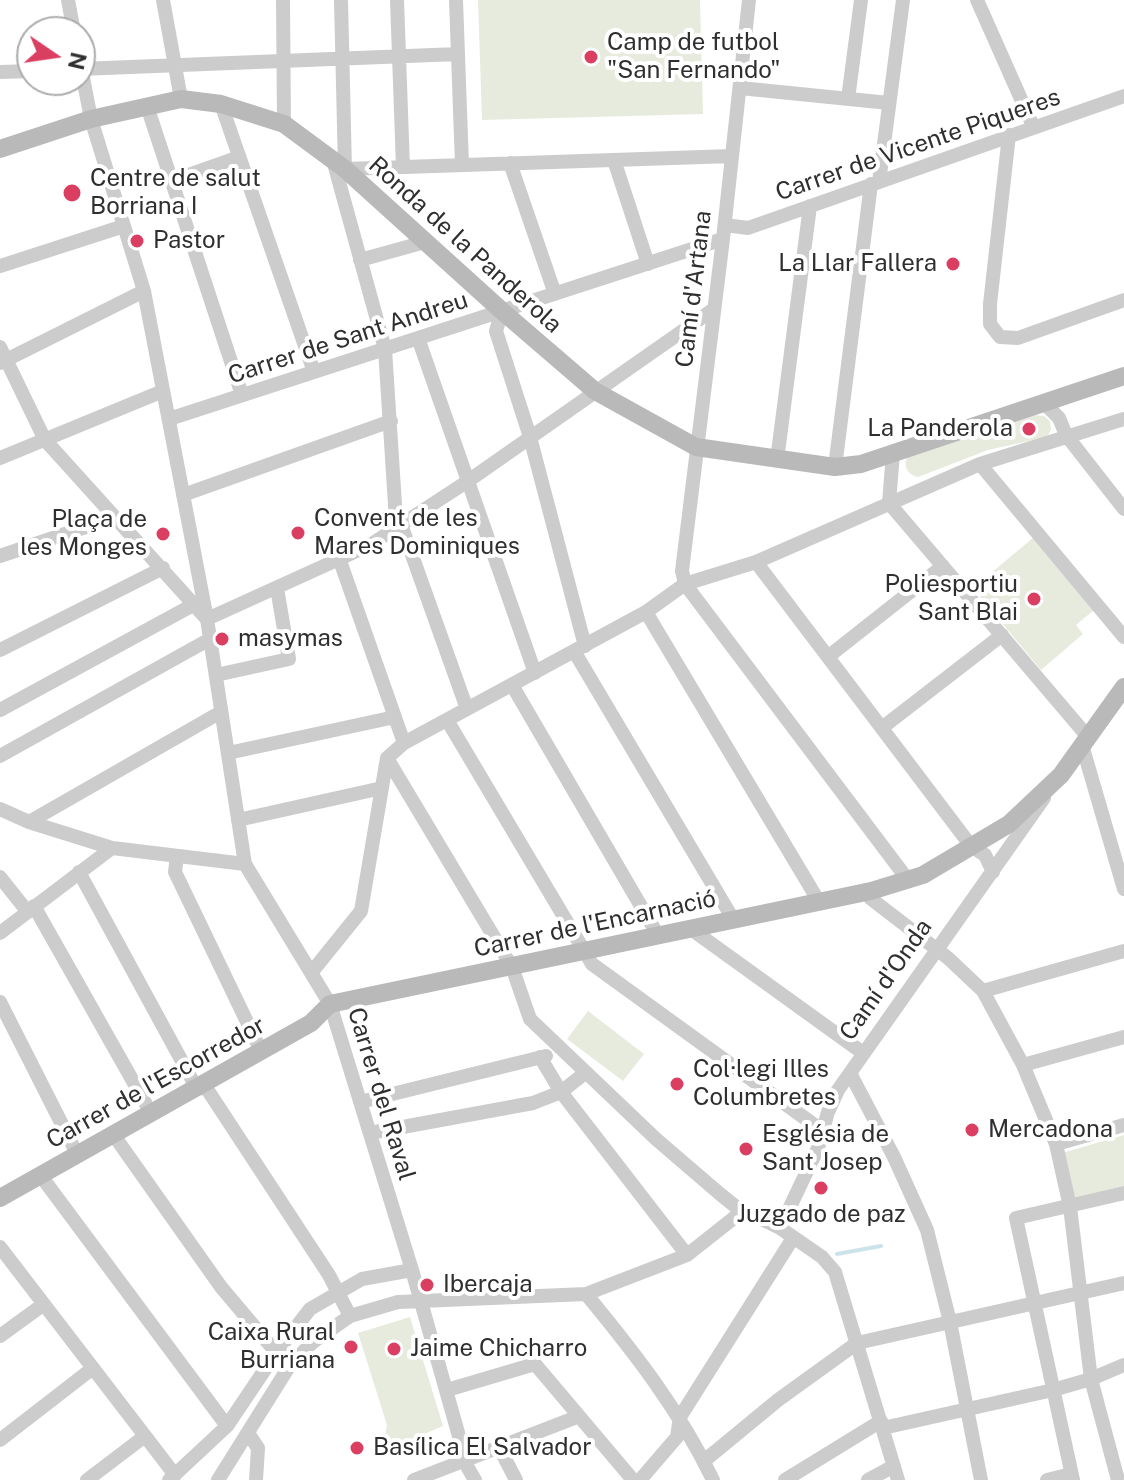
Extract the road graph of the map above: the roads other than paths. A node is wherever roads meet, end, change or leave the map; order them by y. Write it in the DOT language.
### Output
graph roads {
  1 [pos="163,0"];
  2 [pos="283,0"];
  3 [pos="341,0"];
  4 [pos="397,0"];
  5 [pos="456,0"];
  6 [pos="749,0"];
  7 [pos="861,0"];
  8 [pos="903,0"];
  9 [pos="977,0"];
  10 [pos="458,54"];
  11 [pos="399,56"];
  12 [pos="342,59"];
  13 [pos="284,61"];
  14 [pos="175,65"];
  15 [pos="96,67"];
  16 [pos="740,88"];
  17 [pos="86,96"];
  18 [pos="1124,96"];
  19 [pos="181,99"];
  20 [pos="848,99"];
  21 [pos="889,103"];
  22 [pos="221,104"];
  23 [pos="147,106"];
  24 [pos="91,119"];
  25 [pos="284,124"];
  26 [pos="1033,126"];
  27 [pos="1009,135"];
  28 [pos="0,149"];
  29 [pos="732,156"];
  30 [pos="239,157"];
  31 [pos="614,160"];
  32 [pos="510,163"];
  33 [pos="339,164"];
  34 [pos="462,165"];
  35 [pos="403,167"];
  36 [pos="171,181"];
  37 [pos="875,183"];
  38 [pos="810,206"];
  39 [pos="124,226"];
  40 [pos="724,232"];
  41 [pos="425,242"];
  42 [pos="360,260"];
  43 [pos="648,264"];
  44 [pos="0,266"];
  45 [pos="144,291"];
  46 [pos="555,294"];
  47 [pos="1124,300"];
  48 [pos="714,309"];
  49 [pos="502,311"];
  50 [pos="418,338"];
  51 [pos="385,349"];
  52 [pos="2,357"];
  53 [pos="314,372"];
  54 [pos="1124,376"];
  55 [pos="163,391"];
  56 [pos="595,391"];
  57 [pos="242,395"];
  58 [pos="1044,403"];
  59 [pos="169,419"];
  60 [pos="1124,419"];
  61 [pos="391,421"];
  62 [pos="1066,435"];
  63 [pos="530,437"];
  64 [pos="45,440"];
  65 [pos="696,447"];
  66 [pos="893,453"];
  67 [pos="0,458"];
  68 [pos="777,460"];
  69 [pos="980,464"];
  70 [pos="835,467"];
  71 [pos="468,481"];
  72 [pos="183,495"];
  73 [pos="889,503"];
  74 [pos="1124,509"];
  75 [pos="115,517"];
  76 [pos="399,524"];
  77 [pos="0,556"];
  78 [pos="339,558"];
  79 [pos="756,562"];
  80 [pos="943,566"];
  81 [pos="163,568"];
  82 [pos="685,584"];
  83 [pos="277,588"];
  84 [pos="193,605"];
  85 [pos="646,612"];
  86 [pos="207,619"];
  87 [pos="1002,635"];
  88 [pos="1124,637"];
  89 [pos="210,639"];
  90 [pos="580,648"];
  91 [pos="0,650"];
  92 [pos="829,656"];
  93 [pos="535,673"];
  94 [pos="216,675"];
  95 [pos="512,685"];
  96 [pos="1124,687"];
  97 [pos="467,709"];
  98 [pos="0,710"];
  99 [pos="221,712"];
  100 [pos="395,717"];
  101 [pos="447,720"];
  102 [pos="883,727"];
  103 [pos="1085,741"];
  104 [pos="404,743"];
  105 [pos="228,753"];
  106 [pos="0,756"];
  107 [pos="387,758"];
  108 [pos="1061,775"];
  109 [pos="382,788"];
  110 [pos="2,811"];
  111 [pos="238,820"];
  112 [pos="29,822"];
  113 [pos="971,846"];
  114 [pos="112,848"];
  115 [pos="177,856"];
  116 [pos="245,864"];
  117 [pos="79,872"];
  118 [pos="993,872"];
  119 [pos="0,877"];
  120 [pos="908,880"];
  121 [pos="1124,889"];
  122 [pos="871,891"];
  123 [pos="818,900"];
  124 [pos="31,908"];
  125 [pos="733,919"];
  126 [pos="691,929"];
  127 [pos="0,933"];
  128 [pos="659,937"];
  129 [pos="936,950"];
  130 [pos="1124,951"];
  131 [pos="583,952"];
  132 [pos="512,967"];
  133 [pos="311,973"];
  134 [pos="983,991"];
  135 [pos="0,1002"];
  136 [pos="330,1004"];
  137 [pos="1124,1037"];
  138 [pos="261,1051"];
  139 [pos="564,1052"];
  140 [pos="863,1053"];
  141 [pos="540,1057"];
  142 [pos="1023,1065"];
  143 [pos="585,1073"];
  144 [pos="850,1073"];
  145 [pos="196,1087"];
  146 [pos="561,1092"];
  147 [pos="360,1102"];
  148 [pos="151,1113"];
  149 [pos="1124,1125"];
  150 [pos="824,1132"];
  151 [pos="370,1133"];
  152 [pos="113,1134"];
  153 [pos="1056,1144"];
  154 [pos="77,1154"];
  155 [pos="41,1176"];
  156 [pos="2,1191"];
  157 [pos="1124,1193"];
  158 [pos="1070,1207"];
  159 [pos="744,1210"];
  160 [pos="780,1228"];
  161 [pos="793,1238"];
  162 [pos="0,1247"];
  163 [pos="687,1255"];
  164 [pos="412,1270"];
  165 [pos="1124,1283"];
  166 [pos="337,1292"];
  167 [pos="1083,1292"];
  168 [pos="586,1294"];
  169 [pos="421,1300"];
  170 [pos="44,1304"];
  171 [pos="1034,1304"];
  172 [pos="350,1316"];
  173 [pos="950,1322"];
  174 [pos="0,1336"];
  175 [pos="857,1343"];
  176 [pos="276,1353"];
  177 [pos="290,1365"];
  178 [pos="1124,1365"];
  179 [pos="93,1368"];
  180 [pos="1091,1379"];
  181 [pos="447,1390"];
  182 [pos="1053,1390"];
  183 [pos="966,1409"];
  184 [pos="577,1417"];
  185 [pos="680,1417"];
  186 [pos="882,1424"];
  187 [pos="227,1426"];
  188 [pos="248,1433"];
  189 [pos="145,1436"];
  190 [pos="0,1440"];
  191 [pos="499,1447"];
  192 [pos="466,1459"];
  193 [pos="704,1461"];
  194 [pos="896,1473"];
  195 [pos="172,1477"];
  196 [pos="1072,1477"];
  197 [pos="87,1480"];
  198 [pos="218,1480"];
  199 [pos="256,1480"];
  200 [pos="414,1480"];
  201 [pos="475,1480"];
  202 [pos="516,1480"];
  203 [pos="633,1480"];
  204 [pos="640,1480"];
  205 [pos="713,1480"];
  206 [pos="785,1480"];
  207 [pos="868,1480"];
  208 [pos="981,1480"];
  209 [pos="1047,1480"];
  210 [pos="1118,1480"];
  1 -- 14 [label="street"];
  2 -- 13 [label="street"];
  3 -- 12 [label="street"];
  4 -- 11 [label="street"];
  5 -- 10 [label="street"];
  6 -- 16 [label="street, Camí d'Artana"];
  7 -- 20 [label="street"];
  8 -- 21 [label="street"];
  9 -- 26 [label="street"];
  10 -- 11 [label="street"];
  10 -- 34 [label="street"];
  11 -- 12 [label="street"];
  11 -- 35 [label="street"];
  12 -- 13 [label="street"];
  12 -- 33 [label="street"];
  13 -- 14 [label="street"];
  13 -- 25 [label="street"];
  14 -- 15 [label="street"];
  14 -- 19 [label="street"];
  16 -- 20 [label="street"];
  16 -- 29 [label="street, Camí d'Artana"];
  17 -- 24 [label="street"];
  18 -- 26 [label="street, Carrer de Vicente Piqueres"];
  19 -- 22 [label="street, Ronda de la Panderola"];
  19 -- 23 [label="street, Ronda de la Panderola"];
  20 -- 21 [label="street"];
  21 -- 37 [label="street"];
  22 -- 25 [label="street, Ronda de la Panderola"];
  22 -- 30 [label="street"];
  23 -- 24 [label="street, Ronda de la Panderola"];
  23 -- 36 [label="street"];
  24 -- 28 [label="street, Ronda de la Panderola"];
  24 -- 39 [label="street"];
  25 -- 33 [label="street, Ronda de la Panderola"];
  26 -- 27 [label="street, Carrer de Vicente Piqueres"];
  27 -- 37 [label="street, Carrer de Vicente Piqueres"];
  27 -- 47 [label="street"];
  29 -- 31 [label="street"];
  29 -- 40 [label="street, Camí d'Artana"];
  30 -- 36 [label="street"];
  30 -- 53 [label="street"];
  31 -- 32 [label="street"];
  31 -- 43 [label="street"];
  32 -- 34 [label="street"];
  32 -- 46 [label="street"];
  33 -- 35 [label="street"];
  33 -- 41 [label="street, Ronda de la Panderola"];
  33 -- 42 [label="street"];
  34 -- 35 [label="street"];
  36 -- 57 [label="street"];
  37 -- 38 [label="street, Carrer de Vicente Piqueres"];
  37 -- 70 [label="street"];
  38 -- 40 [label="street, Carrer de Vicente Piqueres"];
  38 -- 68 [label="street"];
  39 -- 44 [label="street"];
  39 -- 45 [label="street"];
  40 -- 43 [label="street, Carrer de Sant Andreu"];
  40 -- 48 [label="street, Camí d'Artana"];
  41 -- 42 [label="street"];
  41 -- 49 [label="street, Ronda de la Panderola"];
  42 -- 51 [label="street"];
  43 -- 46 [label="street, Carrer de Sant Andreu"];
  45 -- 52 [label="street"];
  45 -- 55 [label="street"];
  46 -- 49 [label="street, Carrer de Sant Andreu"];
  48 -- 56 [label="street"];
  48 -- 65 [label="street, Camí d'Artana"];
  49 -- 50 [label="street, Carrer de Sant Andreu"];
  49 -- 56 [label="street, Ronda de la Panderola"];
  49 -- 63 [label="street"];
  50 -- 51 [label="street, Carrer de Sant Andreu"];
  50 -- 71 [label="street"];
  51 -- 53 [label="street, Carrer de Sant Andreu"];
  51 -- 61 [label="street"];
  52 -- 64 [label="street"];
  53 -- 57 [label="street, Carrer de Sant Andreu"];
  54 -- 58 [label="street, Ronda de la Panderola"];
  55 -- 59 [label="street"];
  55 -- 64 [label="street"];
  56 -- 63 [label="street"];
  56 -- 65 [label="street, Ronda de la Panderola"];
  57 -- 59 [label="street, Carrer de Sant Andreu"];
  58 -- 62 [label="street"];
  58 -- 66 [label="street, Ronda de la Panderola"];
  59 -- 72 [label="street"];
  60 -- 62 [label="street"];
  61 -- 72 [label="street"];
  61 -- 76 [label="street"];
  62 -- 69 [label="street"];
  62 -- 74 [label="street"];
  63 -- 71 [label="street"];
  63 -- 90 [label="street"];
  64 -- 67 [label="street"];
  64 -- 75 [label="street"];
  65 -- 68 [label="street, Ronda de la Panderola"];
  65 -- 82 [label="street, Camí d'Artana"];
  66 -- 70 [label="street, Ronda de la Panderola"];
  66 -- 73 [label="street"];
  68 -- 70 [label="street, Ronda de la Panderola"];
  69 -- 73 [label="street"];
  69 -- 88 [label="street"];
  71 -- 76 [label="street"];
  71 -- 93 [label="street"];
  72 -- 86 [label="street"];
  73 -- 79 [label="street"];
  73 -- 80 [label="street"];
  75 -- 77 [label="street"];
  75 -- 81 [label="street"];
  76 -- 78 [label="street"];
  76 -- 97 [label="street"];
  78 -- 83 [label="street"];
  78 -- 100 [label="street"];
  79 -- 82 [label="street"];
  79 -- 92 [label="street"];
  80 -- 87 [label="street"];
  80 -- 92 [label="street"];
  81 -- 84 [label="street"];
  81 -- 91 [label="street"];
  82 -- 85 [label="street"];
  82 -- 120 [label="street"];
  83 -- 86 [label="street"];
  83 -- 94 [label="street"];
  84 -- 86 [label="street"];
  84 -- 98 [label="street"];
  85 -- 90 [label="street"];
  85 -- 123 [label="street"];
  86 -- 89 [label="street, Carrer del Raval"];
  87 -- 102 [label="street"];
  87 -- 103 [label="street"];
  89 -- 94 [label="street, Carrer del Raval"];
  89 -- 106 [label="street"];
  90 -- 93 [label="street"];
  90 -- 125 [label="street"];
  92 -- 102 [label="street"];
  93 -- 95 [label="street"];
  94 -- 99 [label="street, Carrer del Raval"];
  95 -- 97 [label="street"];
  95 -- 128 [label="street"];
  96 -- 103 [label="street, Camí d'Onda"];
  97 -- 101 [label="street"];
  99 -- 105 [label="street, Carrer del Raval"];
  99 -- 112 [label="street"];
  100 -- 104 [label="street"];
  100 -- 105 [label="street"];
  101 -- 104 [label="street"];
  101 -- 131 [label="street"];
  102 -- 113 [label="street"];
  103 -- 108 [label="street, Camí d'Onda"];
  103 -- 121 [label="street"];
  104 -- 107 [label="street"];
  105 -- 111 [label="street, Carrer del Raval"];
  107 -- 109 [label="street"];
  107 -- 132 [label="street"];
  108 -- 113 [label="street, Camí d'Onda"];
  108 -- 118 [label="street, Camí d'Onda"];
  109 -- 111 [label="street"];
  109 -- 133 [label="street"];
  110 -- 112 [label="street"];
  111 -- 116 [label="street, Carrer del Raval"];
  112 -- 114 [label="street"];
  113 -- 118 [label="street"];
  113 -- 120 [label="street, Camí d'Onda"];
  114 -- 115 [label="street"];
  114 -- 117 [label="street"];
  115 -- 116 [label="street"];
  115 -- 138 [label="street"];
  116 -- 133 [label="street, Carrer del Raval"];
  117 -- 124 [label="street"];
  117 -- 145 [label="street"];
  118 -- 129 [label="street, Camí d'Onda"];
  119 -- 124 [label="street"];
  120 -- 122 [label="street, Carrer de l'Encarnació"];
  122 -- 123 [label="street, Carrer de l'Encarnació"];
  122 -- 129 [label="street"];
  123 -- 125 [label="street, Carrer de l'Encarnació"];
  124 -- 127 [label="street"];
  124 -- 148 [label="street"];
  125 -- 126 [label="street, Carrer de l'Encarnació"];
  126 -- 128 [label="street, Carrer de l'Encarnació"];
  126 -- 140 [label="street"];
  128 -- 131 [label="street, Carrer de l'Encarnació"];
  129 -- 134 [label="street"];
  129 -- 140 [label="street, Camí d'Onda"];
  130 -- 134 [label="street"];
  131 -- 132 [label="street, Carrer de l'Encarnació"];
  131 -- 150 [label="street"];
  132 -- 136 [label="street, Carrer de l'Encarnació"];
  132 -- 139 [label="street"];
  133 -- 136 [label="street, Carrer del Raval"];
  134 -- 142 [label="street"];
  135 -- 154 [label="street"];
  136 -- 138 [label="street, Carrer de l'Escorredor"];
  136 -- 147 [label="street, Carrer del Raval"];
  137 -- 142 [label="street"];
  138 -- 145 [label="street, Carrer de l'Escorredor"];
  139 -- 141 [label="street"];
  139 -- 143 [label="street"];
  140 -- 144 [label="street, Camí d'Onda"];
  141 -- 146 [label="street"];
  141 -- 147 [label="street"];
  142 -- 153 [label="street"];
  143 -- 146 [label="street"];
  143 -- 159 [label="street"];
  144 -- 150 [label="street, Camí d'Onda"];
  144 -- 173 [label="street"];
  145 -- 148 [label="street, Carrer de l'Escorredor"];
  145 -- 166 [label="street"];
  146 -- 151 [label="street"];
  146 -- 163 [label="street"];
  147 -- 151 [label="street, Carrer del Raval"];
  148 -- 152 [label="street, Carrer de l'Escorredor"];
  149 -- 153 [label="street"];
  150 -- 160 [label="street, Camí d'Onda"];
  151 -- 164 [label="street, Carrer del Raval"];
  152 -- 154 [label="street, Carrer de l'Escorredor"];
  152 -- 176 [label="street"];
  153 -- 158 [label="street"];
  154 -- 155 [label="street, Carrer de l'Escorredor"];
  155 -- 156 [label="street, Carrer de l'Escorredor"];
  155 -- 187 [label="street"];
  157 -- 158 [label="street"];
  158 -- 167 [label="street"];
  158 -- 171 [label="street"];
  159 -- 160 [label="street"];
  159 -- 163 [label="street"];
  160 -- 161 [label="street"];
  161 -- 175 [label="street"];
  161 -- 185 [label="street"];
  162 -- 170 [label="street"];
  163 -- 168 [label="street"];
  164 -- 166 [label="street"];
  164 -- 169 [label="street, Carrer del Raval"];
  165 -- 167 [label="street"];
  166 -- 172 [label="street"];
  166 -- 176 [label="street"];
  167 -- 171 [label="street"];
  167 -- 180 [label="street"];
  168 -- 169 [label="street"];
  168 -- 185 [label="street"];
  169 -- 172 [label="street"];
  169 -- 181 [label="street, Carrer del Raval"];
  170 -- 174 [label="street"];
  170 -- 179 [label="street"];
  171 -- 173 [label="street"];
  171 -- 182 [label="street"];
  172 -- 177 [label="street"];
  173 -- 175 [label="street"];
  173 -- 183 [label="street"];
  175 -- 186 [label="street"];
  175 -- 193 [label="street"];
  176 -- 177 [label="street"];
  176 -- 187 [label="street"];
  177 -- 188 [label="street"];
  178 -- 180 [label="street"];
  179 -- 189 [label="street"];
  179 -- 190 [label="street"];
  180 -- 182 [label="street"];
  180 -- 210 [label="street"];
  181 -- 184 [label="street"];
  181 -- 192 [label="street, Carrer del Raval"];
  182 -- 183 [label="street"];
  182 -- 196 [label="street"];
  183 -- 186 [label="street"];
  183 -- 208 [label="street"];
  184 -- 191 [label="street"];
  184 -- 203 [label="street"];
  185 -- 193 [label="street"];
  185 -- 204 [label="street"];
  186 -- 194 [label="street"];
  186 -- 206 [label="street"];
  187 -- 188 [label="street"];
  187 -- 195 [label="street"];
  188 -- 198 [label="street"];
  188 -- 199 [label="street"];
  189 -- 195 [label="street"];
  189 -- 197 [label="street"];
  191 -- 192 [label="street"];
  191 -- 202 [label="street"];
  192 -- 200 [label="street"];
  192 -- 201 [label="street, Carrer del Raval"];
  193 -- 205 [label="street"];
  194 -- 207 [label="street"];
  196 -- 209 [label="street"];
}
